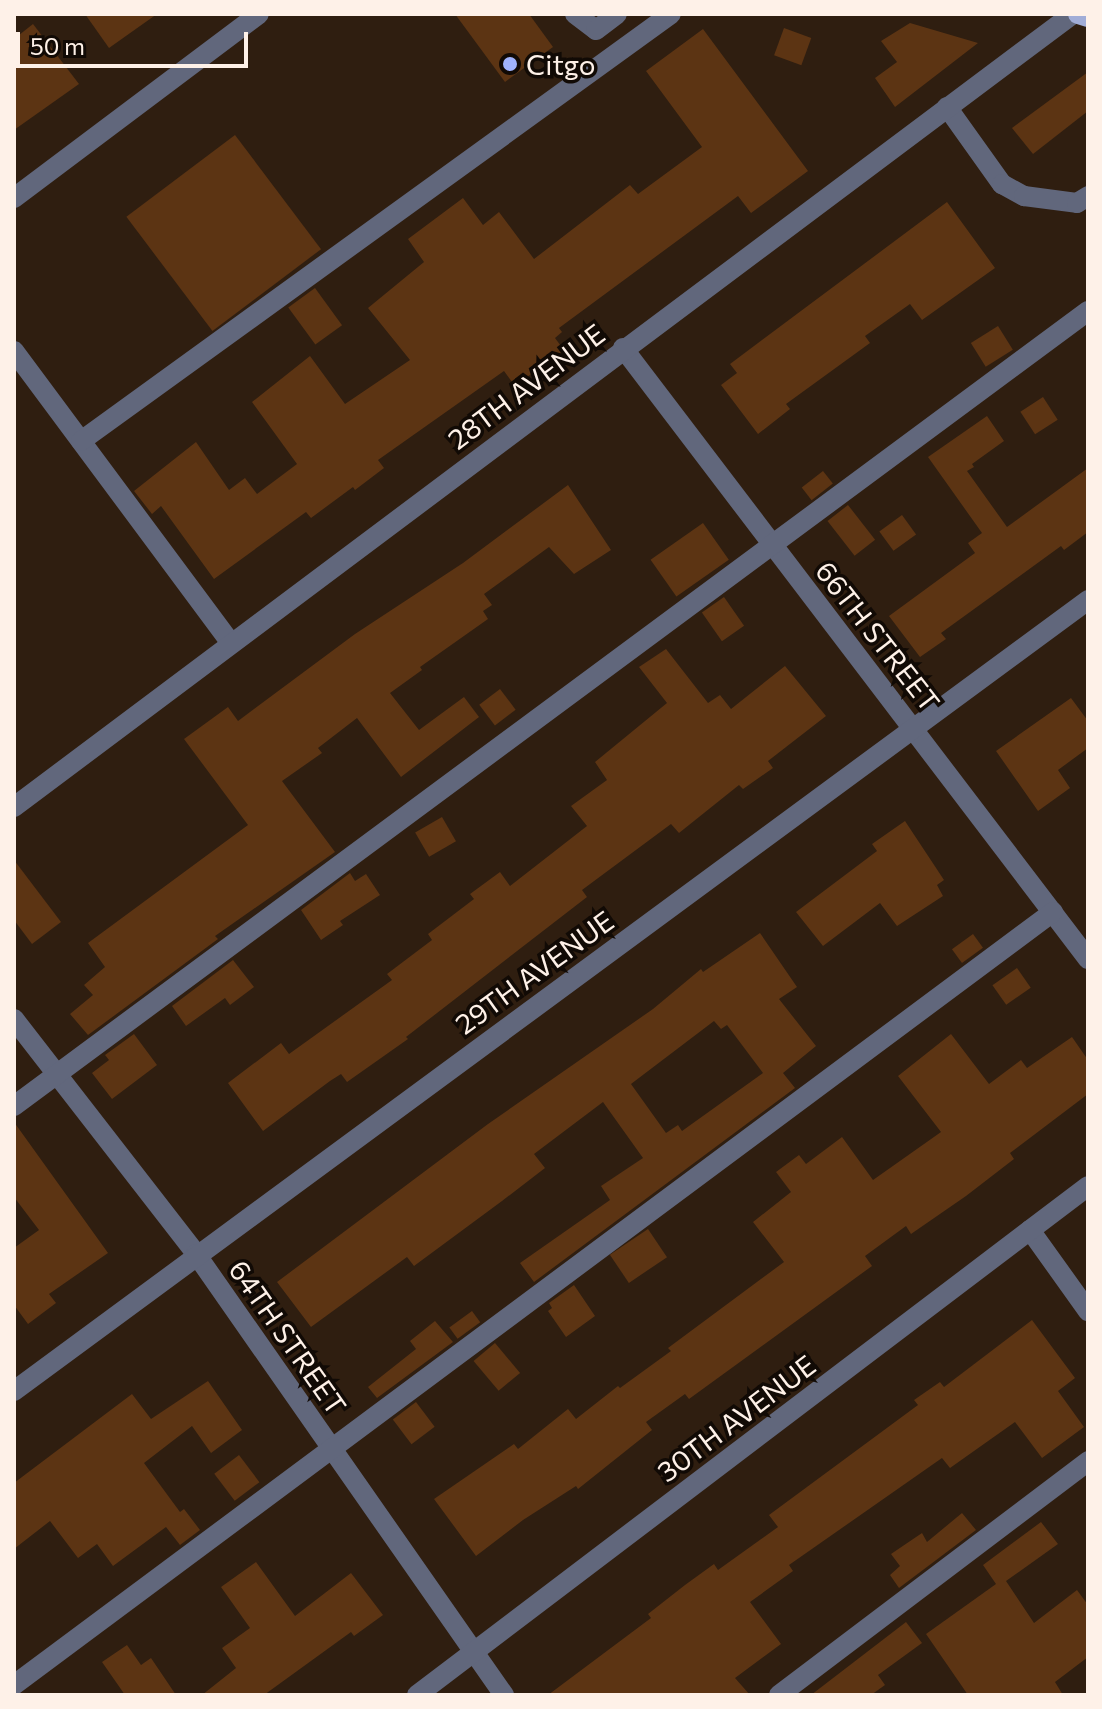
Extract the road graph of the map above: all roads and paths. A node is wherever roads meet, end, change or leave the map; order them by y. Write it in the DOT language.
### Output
graph roads {
  1 [pos="259,14"];
  2 [pos="575,14"];
  3 [pos="617,14"];
  4 [pos="671,14"];
  5 [pos="1076,14"];
  6 [pos="1088,17"];
  7 [pos="947,107"];
  8 [pos="1088,196"];
  9 [pos="14,198"];
  10 [pos="1088,311"];
  11 [pos="623,348"];
  12 [pos="14,351"];
  13 [pos="81,441"];
  14 [pos="773,544"];
  15 [pos="1088,600"];
  16 [pos="231,643"];
  17 [pos="914,728"];
  18 [pos="14,807"];
  19 [pos="1053,912"];
  20 [pos="1088,959"];
  21 [pos="14,1019"];
  22 [pos="56,1074"];
  23 [pos="14,1106"];
  24 [pos="1088,1186"];
  25 [pos="1030,1230"];
  26 [pos="196,1254"];
  27 [pos="1088,1311"];
  28 [pos="14,1391"];
  29 [pos="330,1447"];
  30 [pos="1088,1461"];
  31 [pos="474,1653"];
  32 [pos="14,1685"];
  33 [pos="417,1695"];
  34 [pos="504,1695"];
  35 [pos="779,1695"];
  1 -- 9 [label="street"];
  2 -- 3 [label="street"];
  4 -- 13 [label="street"];
  5 -- 6 [label="main road"];
  5 -- 7 [label="street, 28TH AVENUE"];
  7 -- 8 [label="street"];
  7 -- 11 [label="street, 28TH AVENUE"];
  10 -- 14 [label="street"];
  11 -- 14 [label="street, 66TH STREET"];
  11 -- 16 [label="street, 28TH AVENUE"];
  12 -- 13 [label="street"];
  13 -- 16 [label="street"];
  14 -- 17 [label="street, 66TH STREET"];
  14 -- 22 [label="street"];
  15 -- 17 [label="street, 29TH AVENUE"];
  16 -- 18 [label="street, 28TH AVENUE"];
  17 -- 19 [label="street, 66TH STREET"];
  17 -- 26 [label="street, 29TH AVENUE"];
  19 -- 20 [label="street, 66TH STREET"];
  19 -- 29 [label="street"];
  21 -- 22 [label="street, 64TH STREET"];
  22 -- 23 [label="street"];
  22 -- 26 [label="street, 64TH STREET"];
  24 -- 25 [label="street, 30TH AVENUE"];
  25 -- 27 [label="street"];
  25 -- 31 [label="street, 30TH AVENUE"];
  26 -- 28 [label="street, 29TH AVENUE"];
  26 -- 29 [label="street, 64TH STREET"];
  29 -- 31 [label="street, 64TH STREET"];
  29 -- 32 [label="street"];
  30 -- 35 [label="street"];
  31 -- 33 [label="street, 30TH AVENUE"];
  31 -- 34 [label="street, 64TH STREET"];
}
